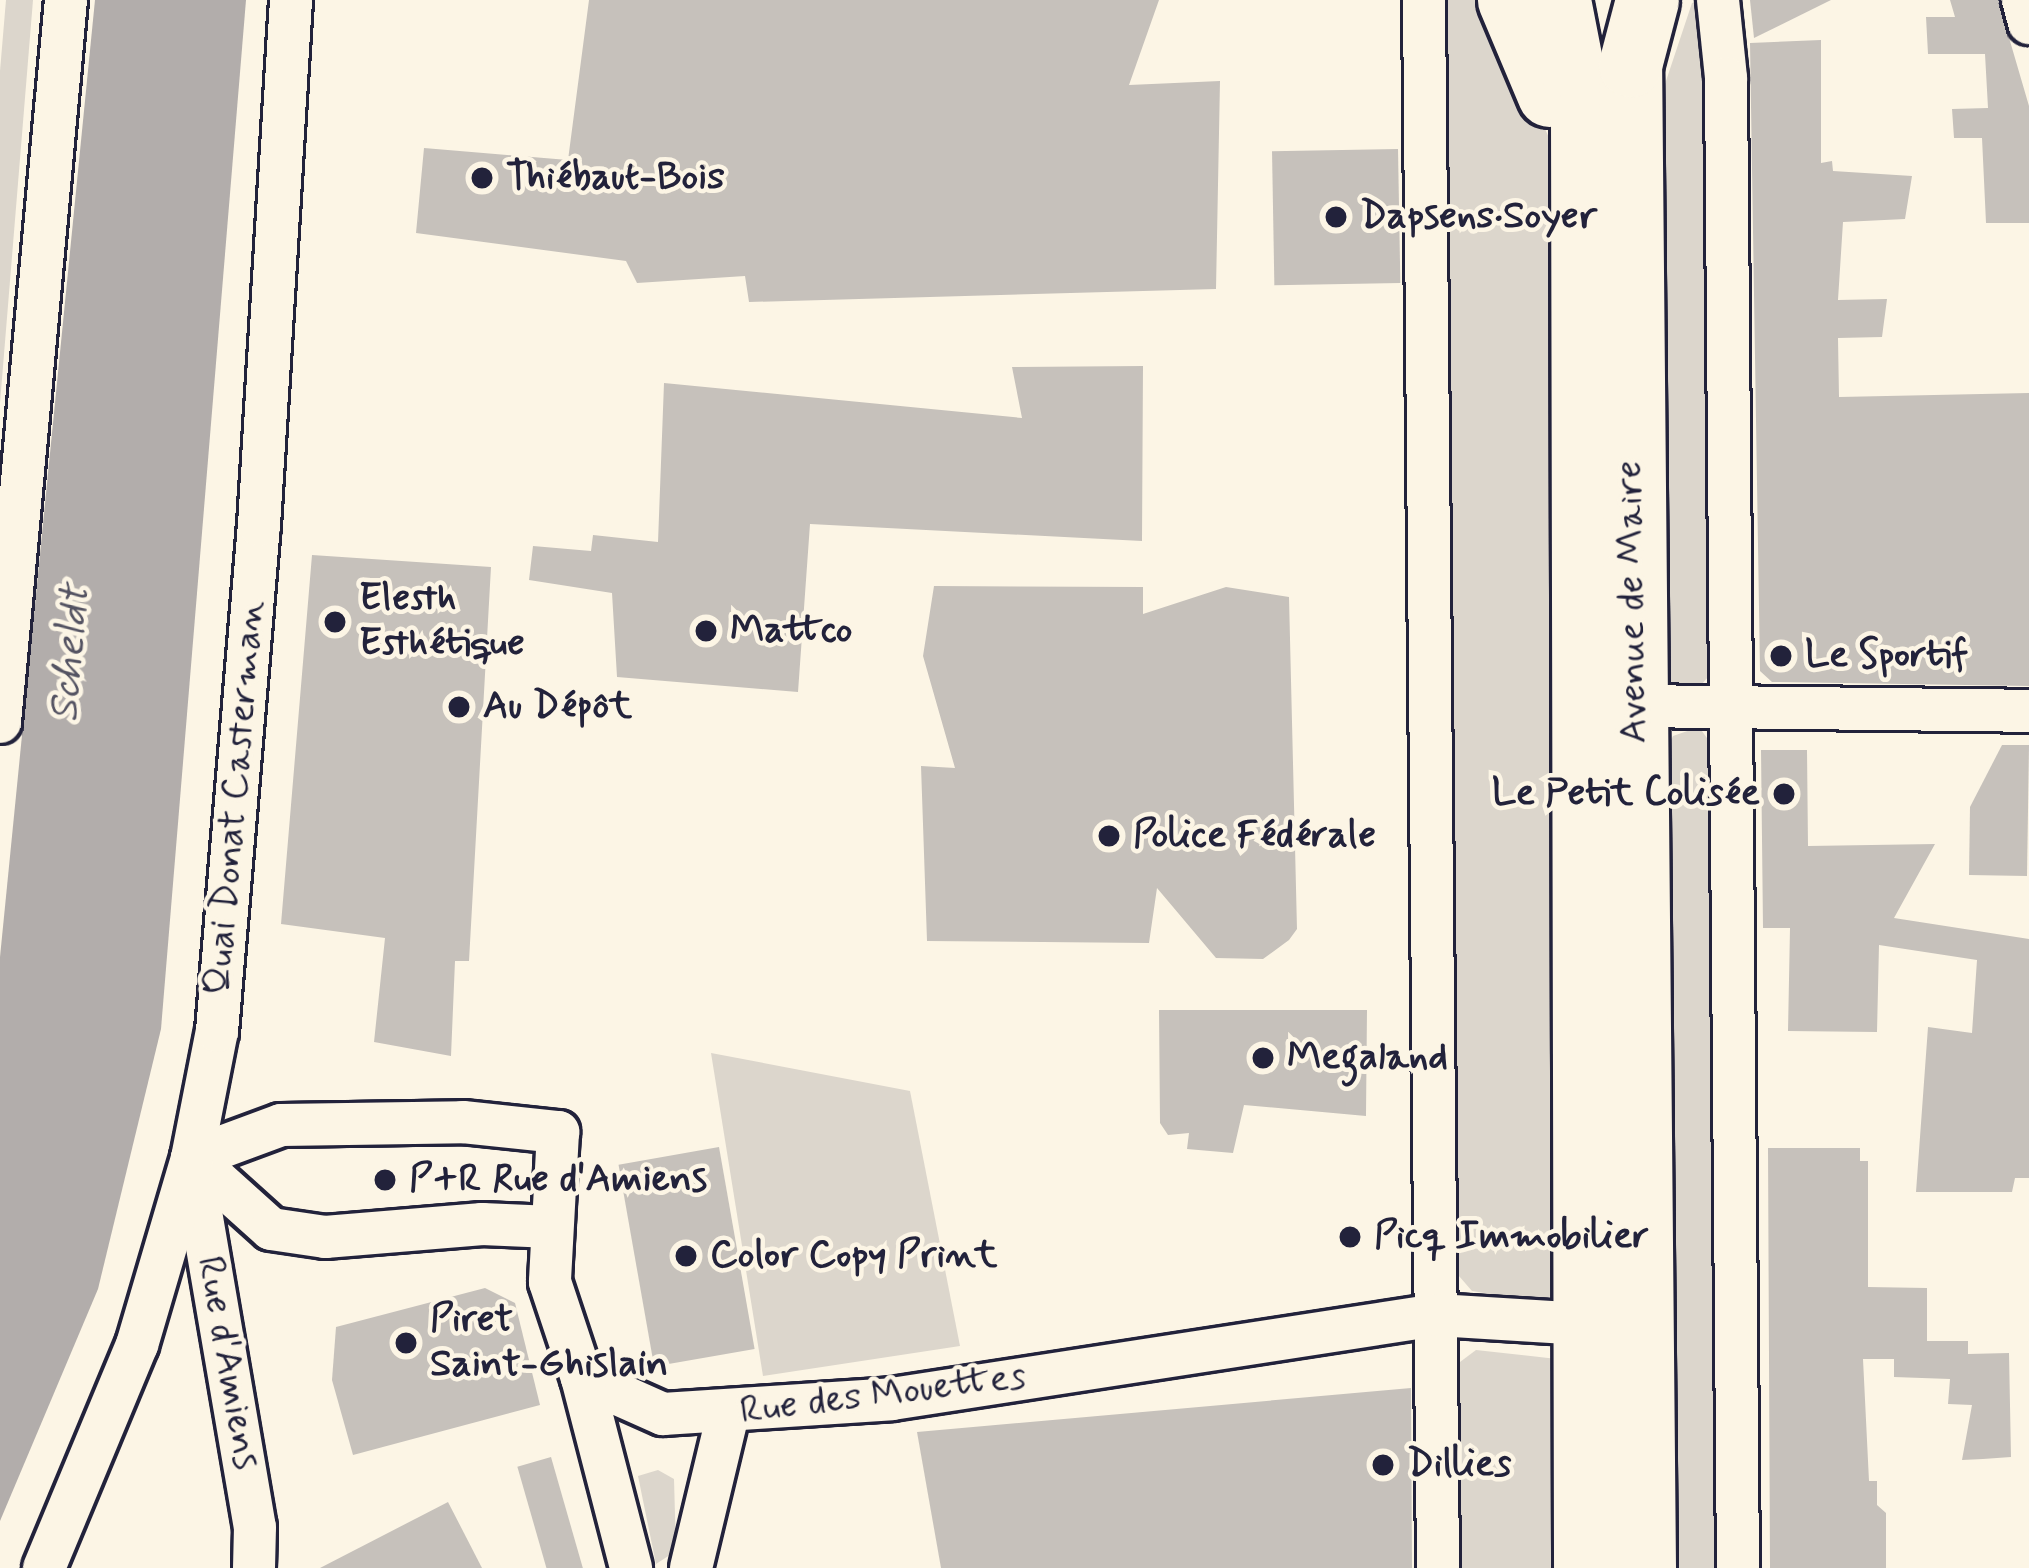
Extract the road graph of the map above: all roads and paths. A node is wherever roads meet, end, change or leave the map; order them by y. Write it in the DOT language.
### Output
graph roads {
  1 [pos="66,0"];
  2 [pos="291,0"];
  3 [pos="1424,0"];
  4 [pos="1509,0"];
  5 [pos="1559,0"];
  6 [pos="1648,0"];
  7 [pos="1684,0"];
  8 [pos="1718,0"];
  9 [pos="2023,0"];
  10 [pos="2029,23"];
  11 [pos="1635,108"];
  12 [pos="1578,176"];
  13 [pos="1634,706"];
  14 [pos="1732,709"];
  15 [pos="2029,711"];
  16 [pos="0,722"];
  17 [pos="192,1158"];
  18 [pos="552,1227"];
  19 [pos="1437,1315"];
  20 [pos="1584,1324"];
  21 [pos="582,1378"];
  22 [pos="728,1414"];
  23 [pos="44,1568"];
  24 [pos="254,1568"];
  25 [pos="631,1568"];
  26 [pos="691,1568"];
  27 [pos="1438,1568"];
  28 [pos="1585,1568"];
  29 [pos="1644,1568"];
  30 [pos="1738,1568"];
  1 -- 16 [label="street"];
  2 -- 17 [label="street, Quai Donat Casterman"];
  3 -- 19 [label="street"];
  4 -- 12 [label="main road"];
  5 -- 12 [label="main road, Avenue de Maire"];
  6 -- 11 [label="main road, Avenue de Maire"];
  7 -- 11 [label="main road"];
  8 -- 14 [label="street"];
  9 -- 10 [label="street"];
  11 -- 13 [label="main road, Avenue de Maire"];
  12 -- 20 [label="main road, Avenue de Maire"];
  13 -- 14 [label="street"];
  13 -- 29 [label="main road, Avenue de Maire"];
  14 -- 15 [label="street"];
  14 -- 30 [label="street"];
  17 -- 18 [label="street, Rue d'Amiens"];
  17 -- 18 [label="street"];
  17 -- 23 [label="street, Quai Donat Casterman"];
  17 -- 24 [label="street, Rue d'Amiens"];
  18 -- 21 [label="street"];
  19 -- 20 [label="street"];
  19 -- 22 [label="street, Rue des Mouettes"];
  19 -- 27 [label="street"];
  20 -- 28 [label="main road, Avenue de Maire"];
  21 -- 22 [label="street, Rue des Mouettes"];
  21 -- 25 [label="street"];
  22 -- 26 [label="street"];
}
